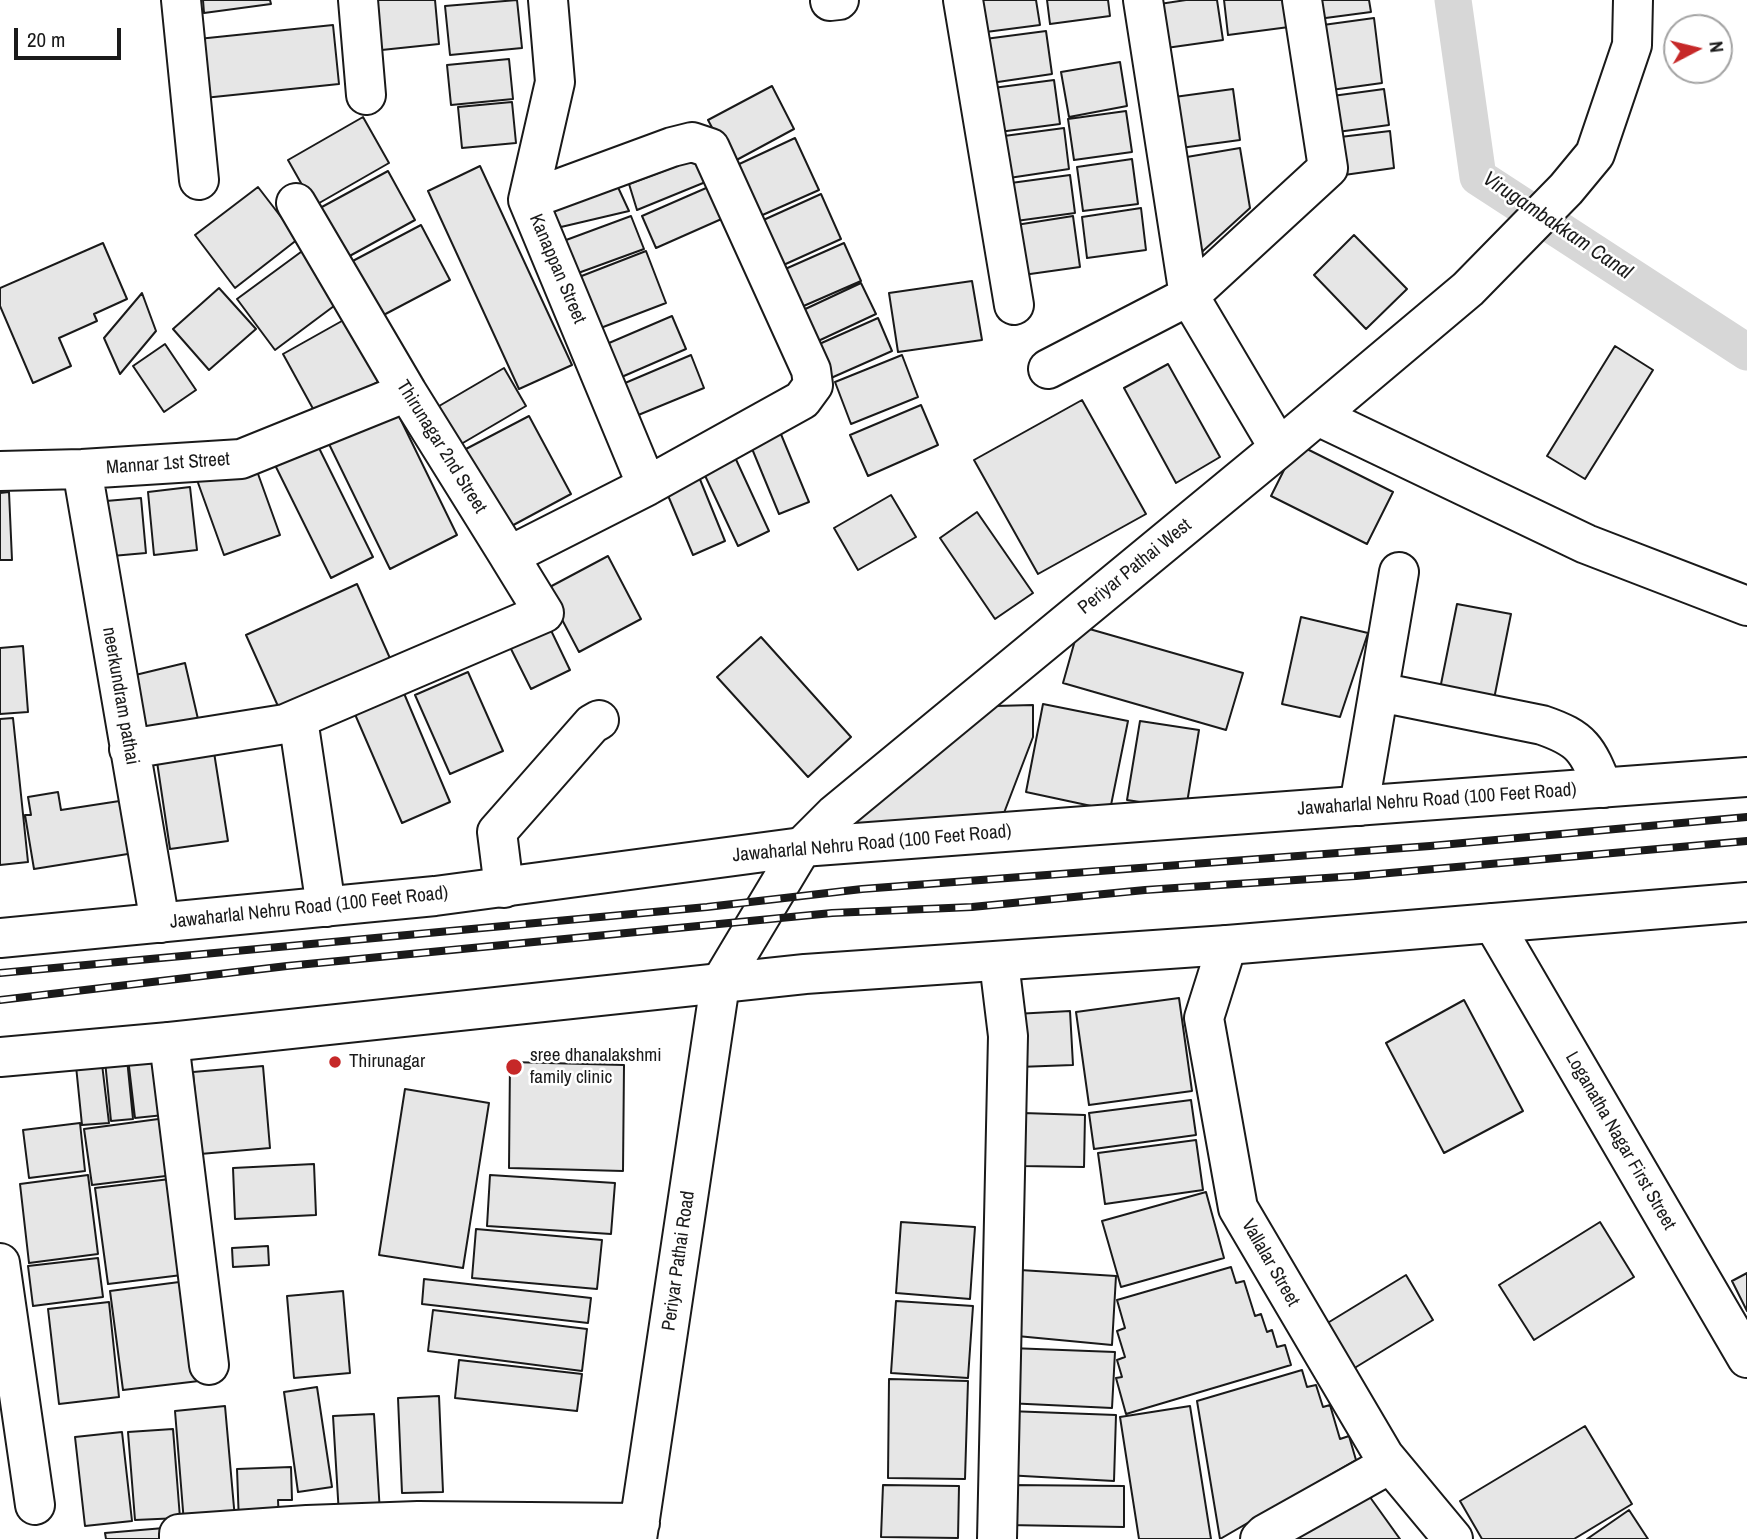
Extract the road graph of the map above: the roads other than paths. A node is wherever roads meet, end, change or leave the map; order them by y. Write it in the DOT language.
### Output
graph roads {
  1 [pos="181,0"];
  2 [pos="358,0"];
  3 [pos="548,0"];
  4 [pos="963,0"];
  5 [pos="1143,0"];
  6 [pos="1302,0"];
  7 [pos="1633,0"];
  8 [pos="366,95"];
  9 [pos="199,180"];
  10 [pos="528,200"];
  11 [pos="296,203"];
  12 [pos="1189,296"];
  13 [pos="1014,305"];
  14 [pos="1048,369"];
  15 [pos="407,392"];
  16 [pos="1318,416"];
  17 [pos="1279,448"];
  18 [pos="82,470"];
  19 [pos="0,471"];
  20 [pos="648,486"];
  21 [pos="509,556"];
  22 [pos="1399,572"];
  23 [pos="1747,606"];
  24 [pos="1379,692"];
  25 [pos="298,719"];
  26 [pos="599,720"];
  27 [pos="129,749"];
  28 [pos="1747,777"];
  29 [pos="1602,788"];
  30 [pos="1359,806"];
  31 [pos="803,847"];
  32 [pos="504,888"];
  33 [pos="1747,902"];
  34 [pos="326,907"];
  35 [pos="160,923"];
  36 [pos="1493,923"];
  37 [pos="0,938"];
  38 [pos="1227,946"];
  39 [pos="999,962"];
  40 [pos="720,984"];
  41 [pos="169,1042"];
  42 [pos="0,1057"];
  43 [pos="0,1263"];
  44 [pos="1747,1358"];
  45 [pos="209,1365"];
  46 [pos="1390,1464"];
  47 [pos="35,1505"];
  48 [pos="418,1530"];
  49 [pos="639,1531"];
  50 [pos="179,1539"];
  51 [pos="997,1539"];
  52 [pos="1260,1539"];
  53 [pos="1453,1539"];
  1 -- 9 [label="street"];
  2 -- 8 [label="street"];
  3 -- 10 [label="street, Kanappan Street"];
  4 -- 13 [label="street"];
  5 -- 12 [label="street"];
  6 -- 12 [label="street"];
  7 -- 16 [label="street, Periyar Pathai West"];
  10 -- 20 [label="street, Kanappan Street"];
  10 -- 20 [label="street"];
  11 -- 15 [label="street, Thirunagar 2nd Street"];
  12 -- 14 [label="street"];
  12 -- 17 [label="street"];
  15 -- 18 [label="street, Mannar 1st Street"];
  15 -- 21 [label="street, Thirunagar 2nd Street"];
  16 -- 17 [label="street, Periyar Pathai West"];
  16 -- 23 [label="street"];
  17 -- 31 [label="street, Periyar Pathai West"];
  18 -- 19 [label="street, Mannar 1st Street"];
  18 -- 27 [label="street, neerkundram pathai"];
  20 -- 21 [label="street"];
  21 -- 25 [label="street, Thirunagar 2nd Street"];
  22 -- 24 [label="street"];
  24 -- 29 [label="street"];
  24 -- 30 [label="street"];
  25 -- 27 [label="street"];
  25 -- 34 [label="street"];
  26 -- 32 [label="street"];
  27 -- 35 [label="street, neerkundram pathai"];
  28 -- 29 [label="street, Jawaharlal Nehru Road (100 Feet Road)"];
  29 -- 30 [label="street, Jawaharlal Nehru Road (100 Feet Road)"];
  30 -- 31 [label="street, Jawaharlal Nehru Road (100 Feet Road)"];
  31 -- 32 [label="street, Jawaharlal Nehru Road (100 Feet Road)"];
  31 -- 40 [label="street, Periyar Pathai West"];
  32 -- 34 [label="street, Jawaharlal Nehru Road (100 Feet Road)"];
  33 -- 36 [label="street"];
  34 -- 35 [label="street, Jawaharlal Nehru Road (100 Feet Road)"];
  35 -- 37 [label="street, Jawaharlal Nehru Road (100 Feet Road)"];
  36 -- 38 [label="street"];
  36 -- 44 [label="street, Loganatha Nagar First Street"];
  38 -- 39 [label="street"];
  38 -- 46 [label="street, Vallalar Street"];
  39 -- 40 [label="street"];
  39 -- 51 [label="street"];
  40 -- 41 [label="street"];
  40 -- 49 [label="street, Periyar Pathai Road"];
  41 -- 42 [label="street"];
  41 -- 45 [label="street"];
  43 -- 47 [label="street"];
  46 -- 52 [label="street"];
  46 -- 53 [label="street, Vallalar Street"];
  48 -- 49 [label="street"];
  48 -- 50 [label="street"];
}
